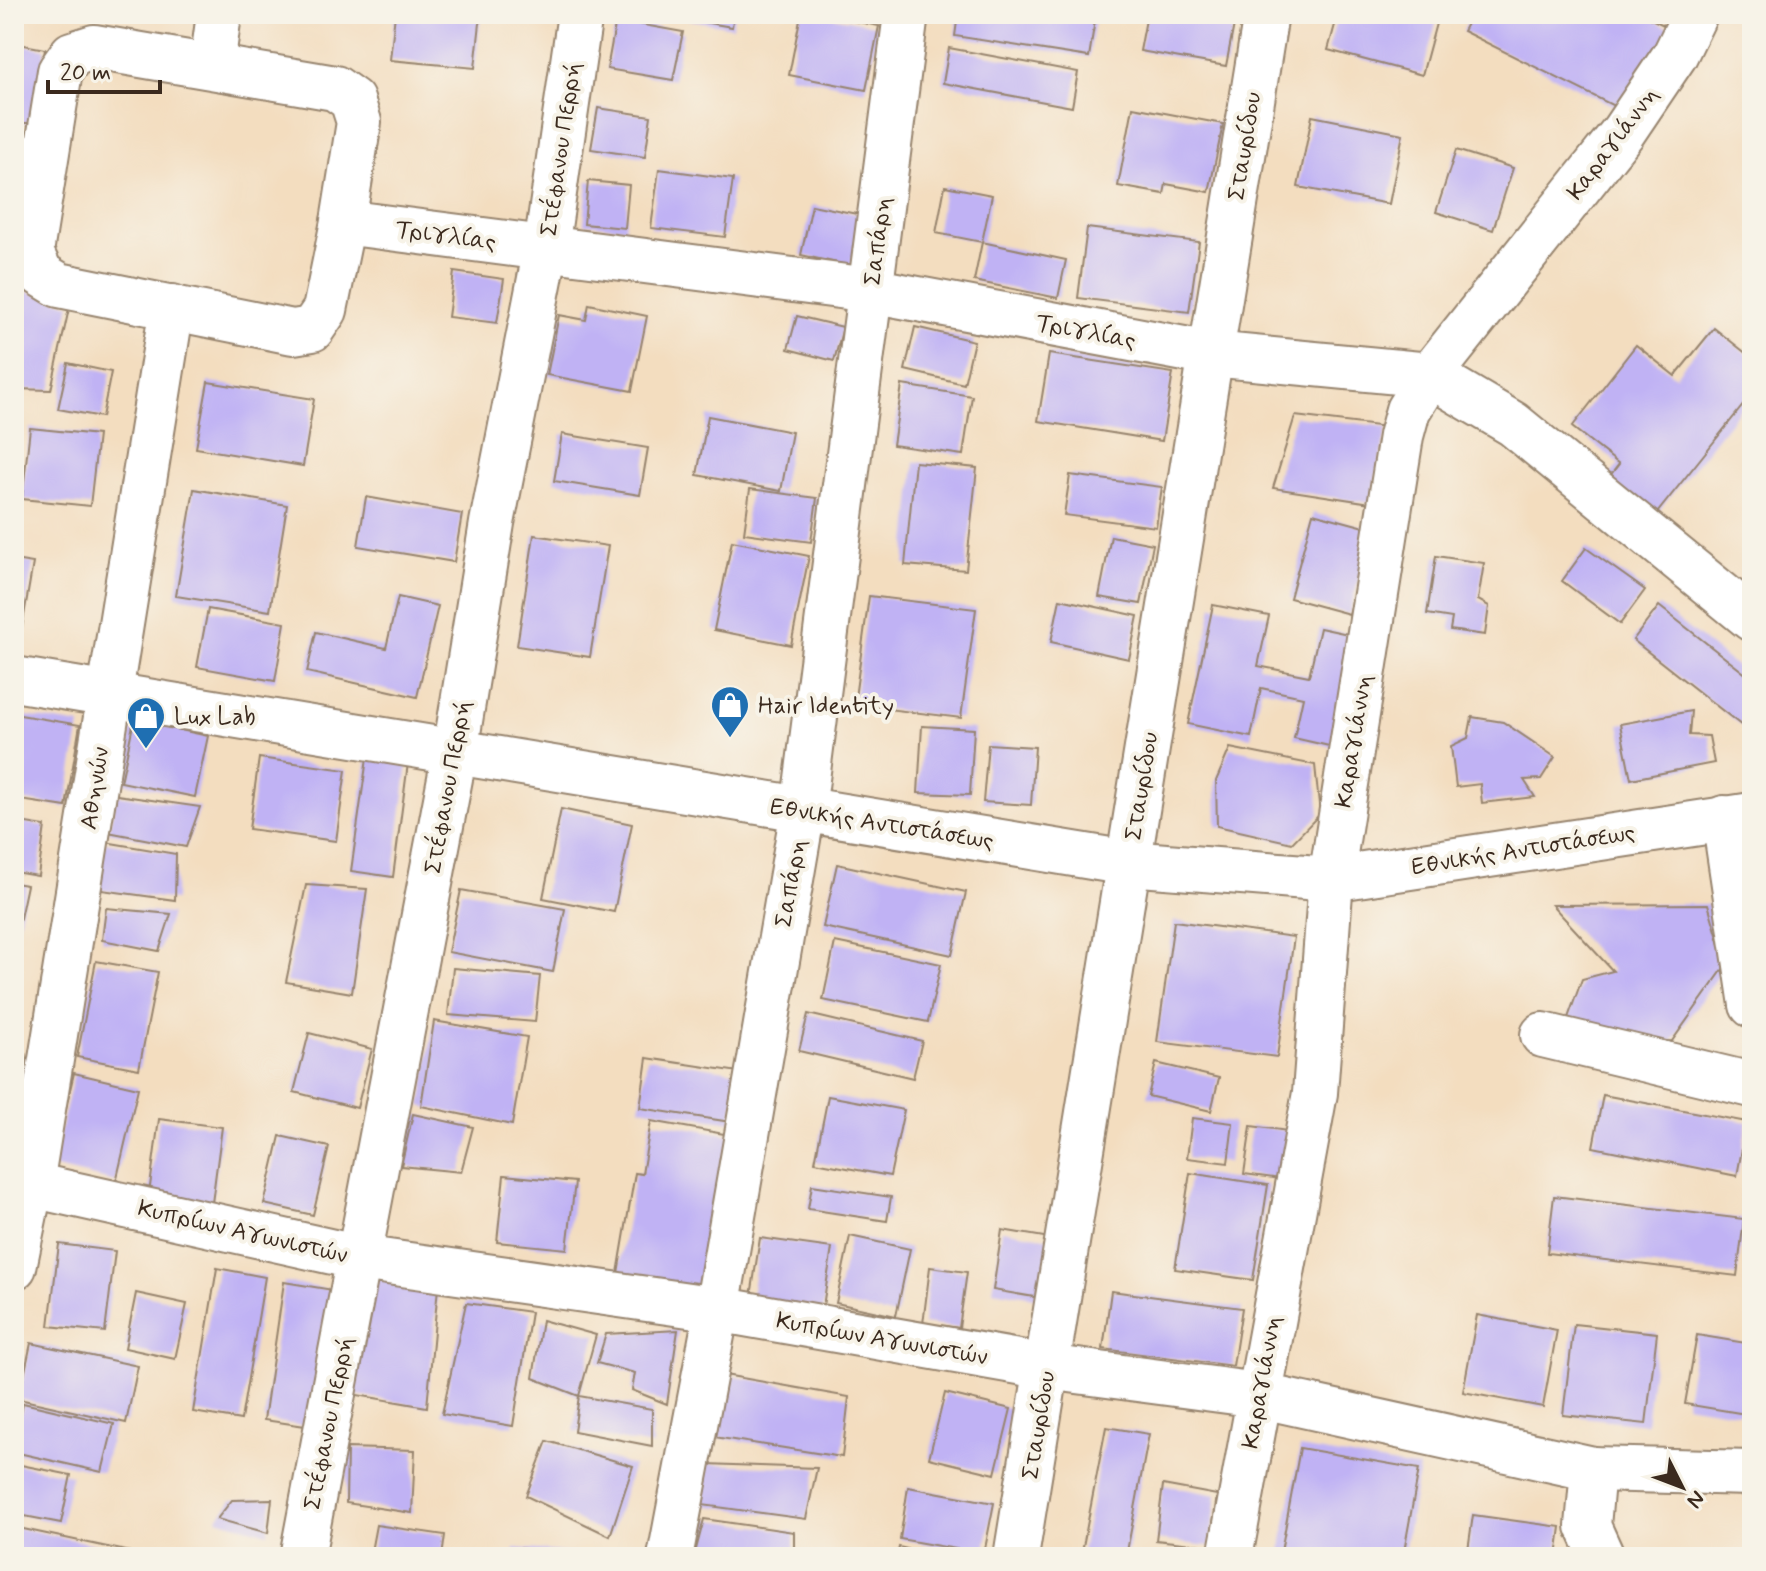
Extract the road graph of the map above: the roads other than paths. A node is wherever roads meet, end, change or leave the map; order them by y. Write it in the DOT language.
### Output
graph roads {
  1 [pos="219,14"];
  2 [pos="580,14"];
  3 [pos="906,14"];
  4 [pos="1266,14"];
  5 [pos="1695,14"];
  6 [pos="212,66"];
  7 [pos="29,163"];
  8 [pos="343,222"];
  9 [pos="546,248"];
  10 [pos="870,290"];
  11 [pos="172,307"];
  12 [pos="1211,354"];
  13 [pos="1430,375"];
  14 [pos="1747,605"];
  15 [pos="14,679"];
  16 [pos="109,695"];
  17 [pos="455,752"];
  18 [pos="803,810"];
  19 [pos="1738,817"];
  20 [pos="1128,863"];
  21 [pos="1331,879"];
  22 [pos="1752,1005"];
  23 [pos="1543,1035"];
  24 [pos="1752,1085"];
  25 [pos="22,1182"];
  26 [pos="360,1258"];
  27 [pos="14,1267"];
  28 [pos="717,1309"];
  29 [pos="1047,1367"];
  30 [pos="1258,1395"];
  31 [pos="1593,1469"];
  32 [pos="1752,1473"];
  33 [pos="302,1557"];
  34 [pos="670,1557"];
  35 [pos="1016,1557"];
  36 [pos="1230,1557"];
  37 [pos="1602,1557"];
  1 -- 6 [label="street"];
  2 -- 9 [label="street, Στέφανου Περρή"];
  3 -- 10 [label="street, Σαπάρη"];
  4 -- 12 [label="street, Σταυρίδου"];
  5 -- 13 [label="street, Καραγιάννη"];
  6 -- 7 [label="street"];
  6 -- 8 [label="street"];
  7 -- 11 [label="street"];
  8 -- 9 [label="street, Τριγλίας"];
  8 -- 11 [label="street"];
  9 -- 10 [label="street, Τριγλίας"];
  9 -- 17 [label="street, Στέφανου Περρή"];
  10 -- 12 [label="street, Τριγλίας"];
  10 -- 18 [label="street, Σαπάρη"];
  11 -- 16 [label="street, Αθηνών"];
  12 -- 13 [label="street, Τριγλίας"];
  12 -- 20 [label="street, Σταυρίδου"];
  13 -- 14 [label="street, Τριγλίας"];
  13 -- 21 [label="street, Καραγιάννη"];
  15 -- 16 [label="street, Εθνικής Αντιστάσεως"];
  16 -- 17 [label="street, Εθνικής Αντιστάσεως"];
  16 -- 25 [label="street, Αθηνών"];
  17 -- 18 [label="street, Εθνικής Αντιστάσεως"];
  17 -- 26 [label="street, Στέφανου Περρή"];
  18 -- 20 [label="street, Εθνικής Αντιστάσεως"];
  18 -- 28 [label="street, Σαπάρη"];
  19 -- 21 [label="street, Εθνικής Αντιστάσεως"];
  19 -- 22 [label="street"];
  20 -- 21 [label="street, Εθνικής Αντιστάσεως"];
  20 -- 29 [label="street, Σταυρίδου"];
  21 -- 30 [label="street, Καραγιάννη"];
  23 -- 24 [label="street"];
  25 -- 26 [label="street, Κυπρίων Αγωνιστών"];
  25 -- 27 [label="street, Αθηνών"];
  26 -- 28 [label="street, Κυπρίων Αγωνιστών"];
  26 -- 33 [label="street, Στέφανου Περρή"];
  28 -- 29 [label="street, Κυπρίων Αγωνιστών"];
  28 -- 34 [label="street, Σαπάρη"];
  29 -- 30 [label="street, Κυπρίων Αγωνιστών"];
  29 -- 35 [label="street, Σταυρίδου"];
  30 -- 31 [label="street, Κυπρίων Αγωνιστών"];
  30 -- 36 [label="street, Καραγιάννη"];
  31 -- 32 [label="street, Κυπρίων Αγωνιστών"];
  31 -- 37 [label="street"];
}
